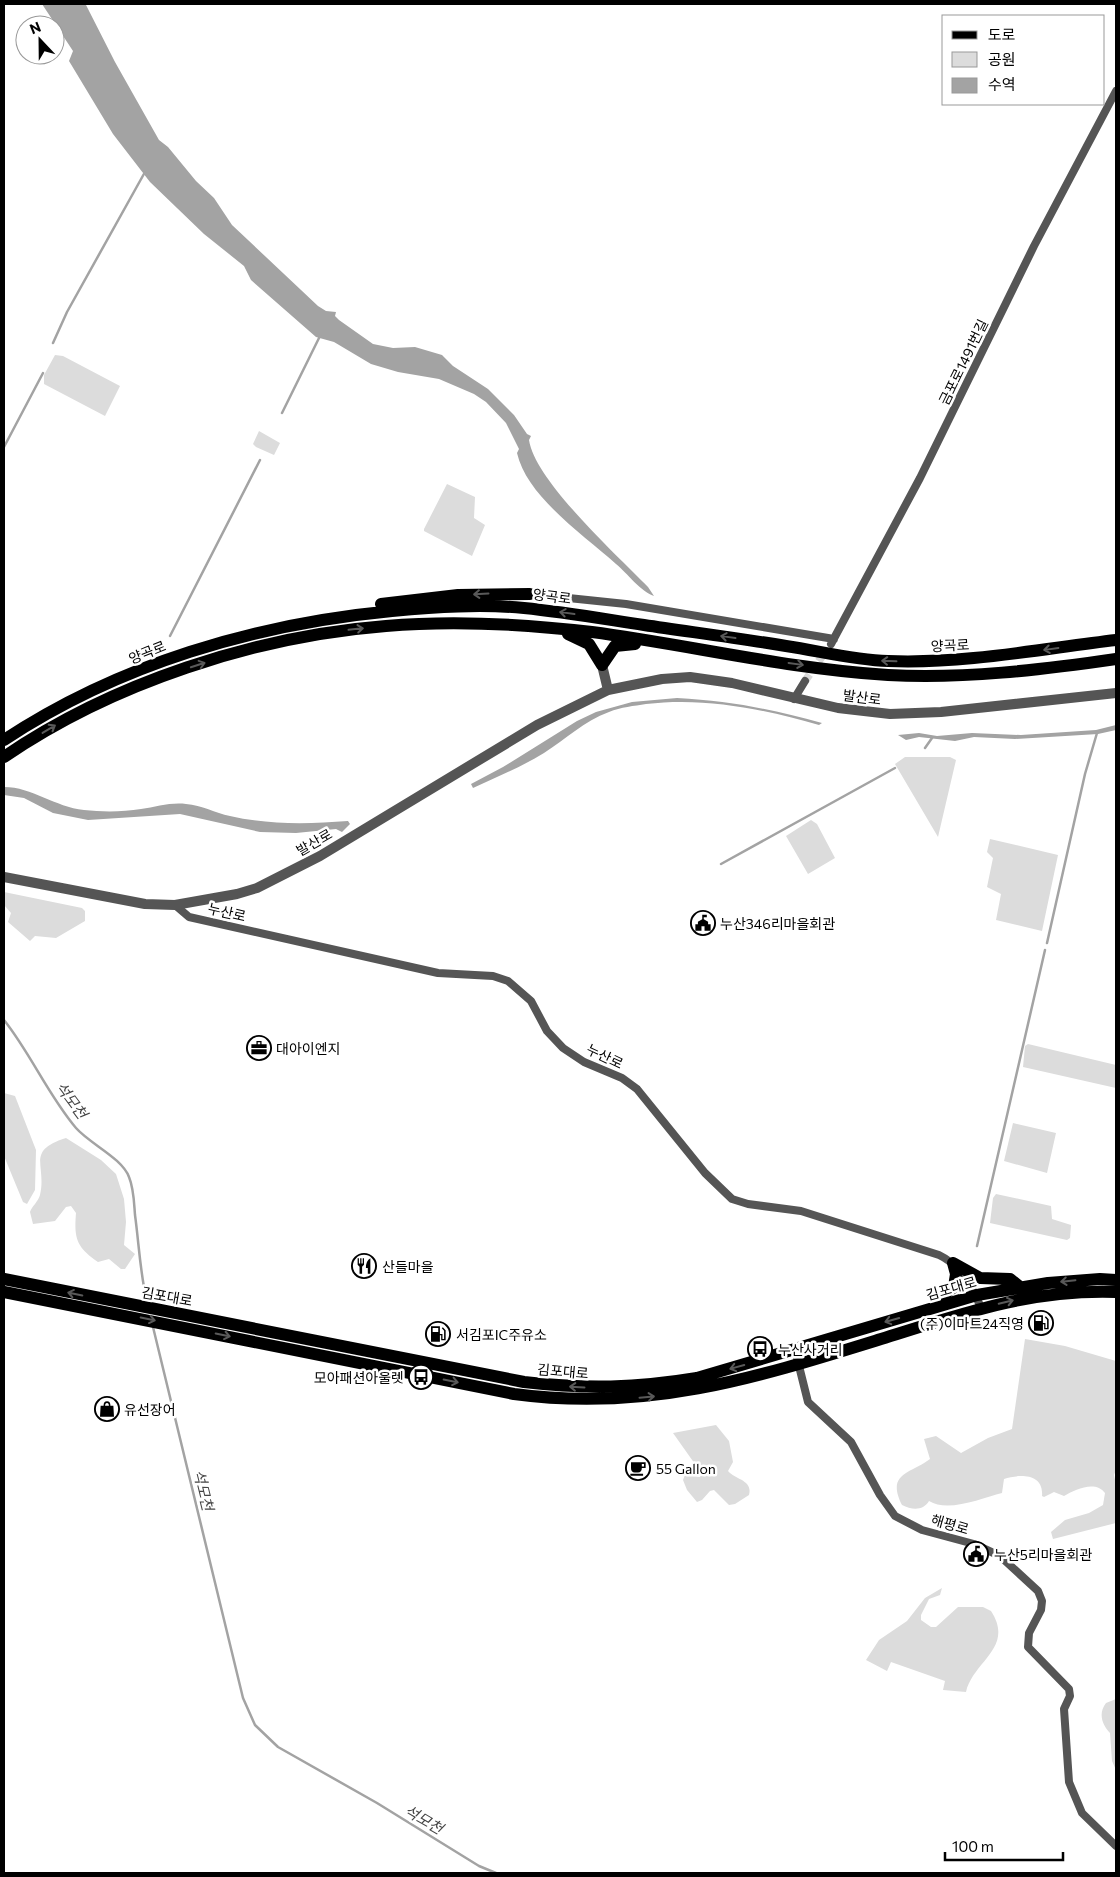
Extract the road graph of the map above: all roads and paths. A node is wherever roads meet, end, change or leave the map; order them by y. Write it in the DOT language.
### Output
graph roads {
  1 [pos="1116,90"];
  2 [pos="530,594"];
  3 [pos="316,620"];
  4 [pos="546,628"];
  5 [pos="1116,639"];
  6 [pos="676,645"];
  7 [pos="1116,659"];
  8 [pos="1116,664"];
  9 [pos="602,665"];
  10 [pos="1042,670"];
  11 [pos="805,681"];
  12 [pos="608,690"];
  13 [pos="1116,693"];
  14 [pos="794,699"];
  15 [pos="4,740"];
  16 [pos="6,756"];
  17 [pos="4,877"];
  18 [pos="175,905"];
  19 [pos="953,1263"];
  20 [pos="4,1279"];
  21 [pos="1116,1280"];
  22 [pos="1020,1287"];
  23 [pos="4,1292"];
  24 [pos="1116,1292"];
  25 [pos="976,1295"];
  26 [pos="935,1307"];
  27 [pos="121,1308"];
  28 [pos="982,1308"];
  29 [pos="841,1336"];
  30 [pos="795,1350"];
  31 [pos="845,1350"];
  32 [pos="404,1358"];
  33 [pos="799,1364"];
  34 [pos="379,1367"];
  35 [pos="1116,1846"];
  1 -- 2 [label="street, 금포로1491번길"];
  2 -- 3 [label="main road, one-way"];
  5 -- 3 [label="main road, 양곡로, one-way"];
  3 -- 15 [label="main road, 양곡로"];
  4 -- 6 [label="main road, 양곡로"];
  4 -- 9 [label="main road"];
  16 -- 4 [label="main road, 양곡로, one-way"];
  6 -- 9 [label="main road"];
  6 -- 10 [label="main road, 양곡로, one-way"];
  7 -- 10 [label="main road, 양곡로"];
  8 -- 10 [label="main road"];
  9 -- 12 [label="street"];
  11 -- 14 [label="street"];
  12 -- 14 [label="street, 발산로"];
  12 -- 18 [label="street, 발산로"];
  13 -- 14 [label="street, 발산로"];
  17 -- 18 [label="street, 발산로"];
  18 -- 19 [label="street, 누산로"];
  19 -- 22 [label="main road"];
  19 -- 25 [label="street, 누산로"];
  19 -- 26 [label="main road"];
  27 -- 20 [label="main road, 김포대로, one-way"];
  21 -- 22 [label="main road, 김포대로, one-way"];
  22 -- 25 [label="main road, 김포대로"];
  23 -- 27 [label="main road, 김포대로"];
  28 -- 24 [label="main road, 김포대로, one-way"];
  25 -- 26 [label="main road, 김포대로"];
  25 -- 28 [label="street, 누산로"];
  26 -- 29 [label="main road, 김포대로, one-way"];
  27 -- 32 [label="main road, 김포대로"];
  27 -- 34 [label="main road, 김포대로, one-way"];
  28 -- 31 [label="main road, 김포대로"];
  29 -- 30 [label="main road, 김포대로"];
  29 -- 31 [label="main road"];
  30 -- 32 [label="main road, 김포대로, one-way"];
  30 -- 33 [label="street, 해평로"];
  31 -- 33 [label="main road, 김포대로"];
  32 -- 34 [label="main road"];
  34 -- 33 [label="main road, 김포대로, one-way"];
  33 -- 35 [label="street, 해평로"];
}
